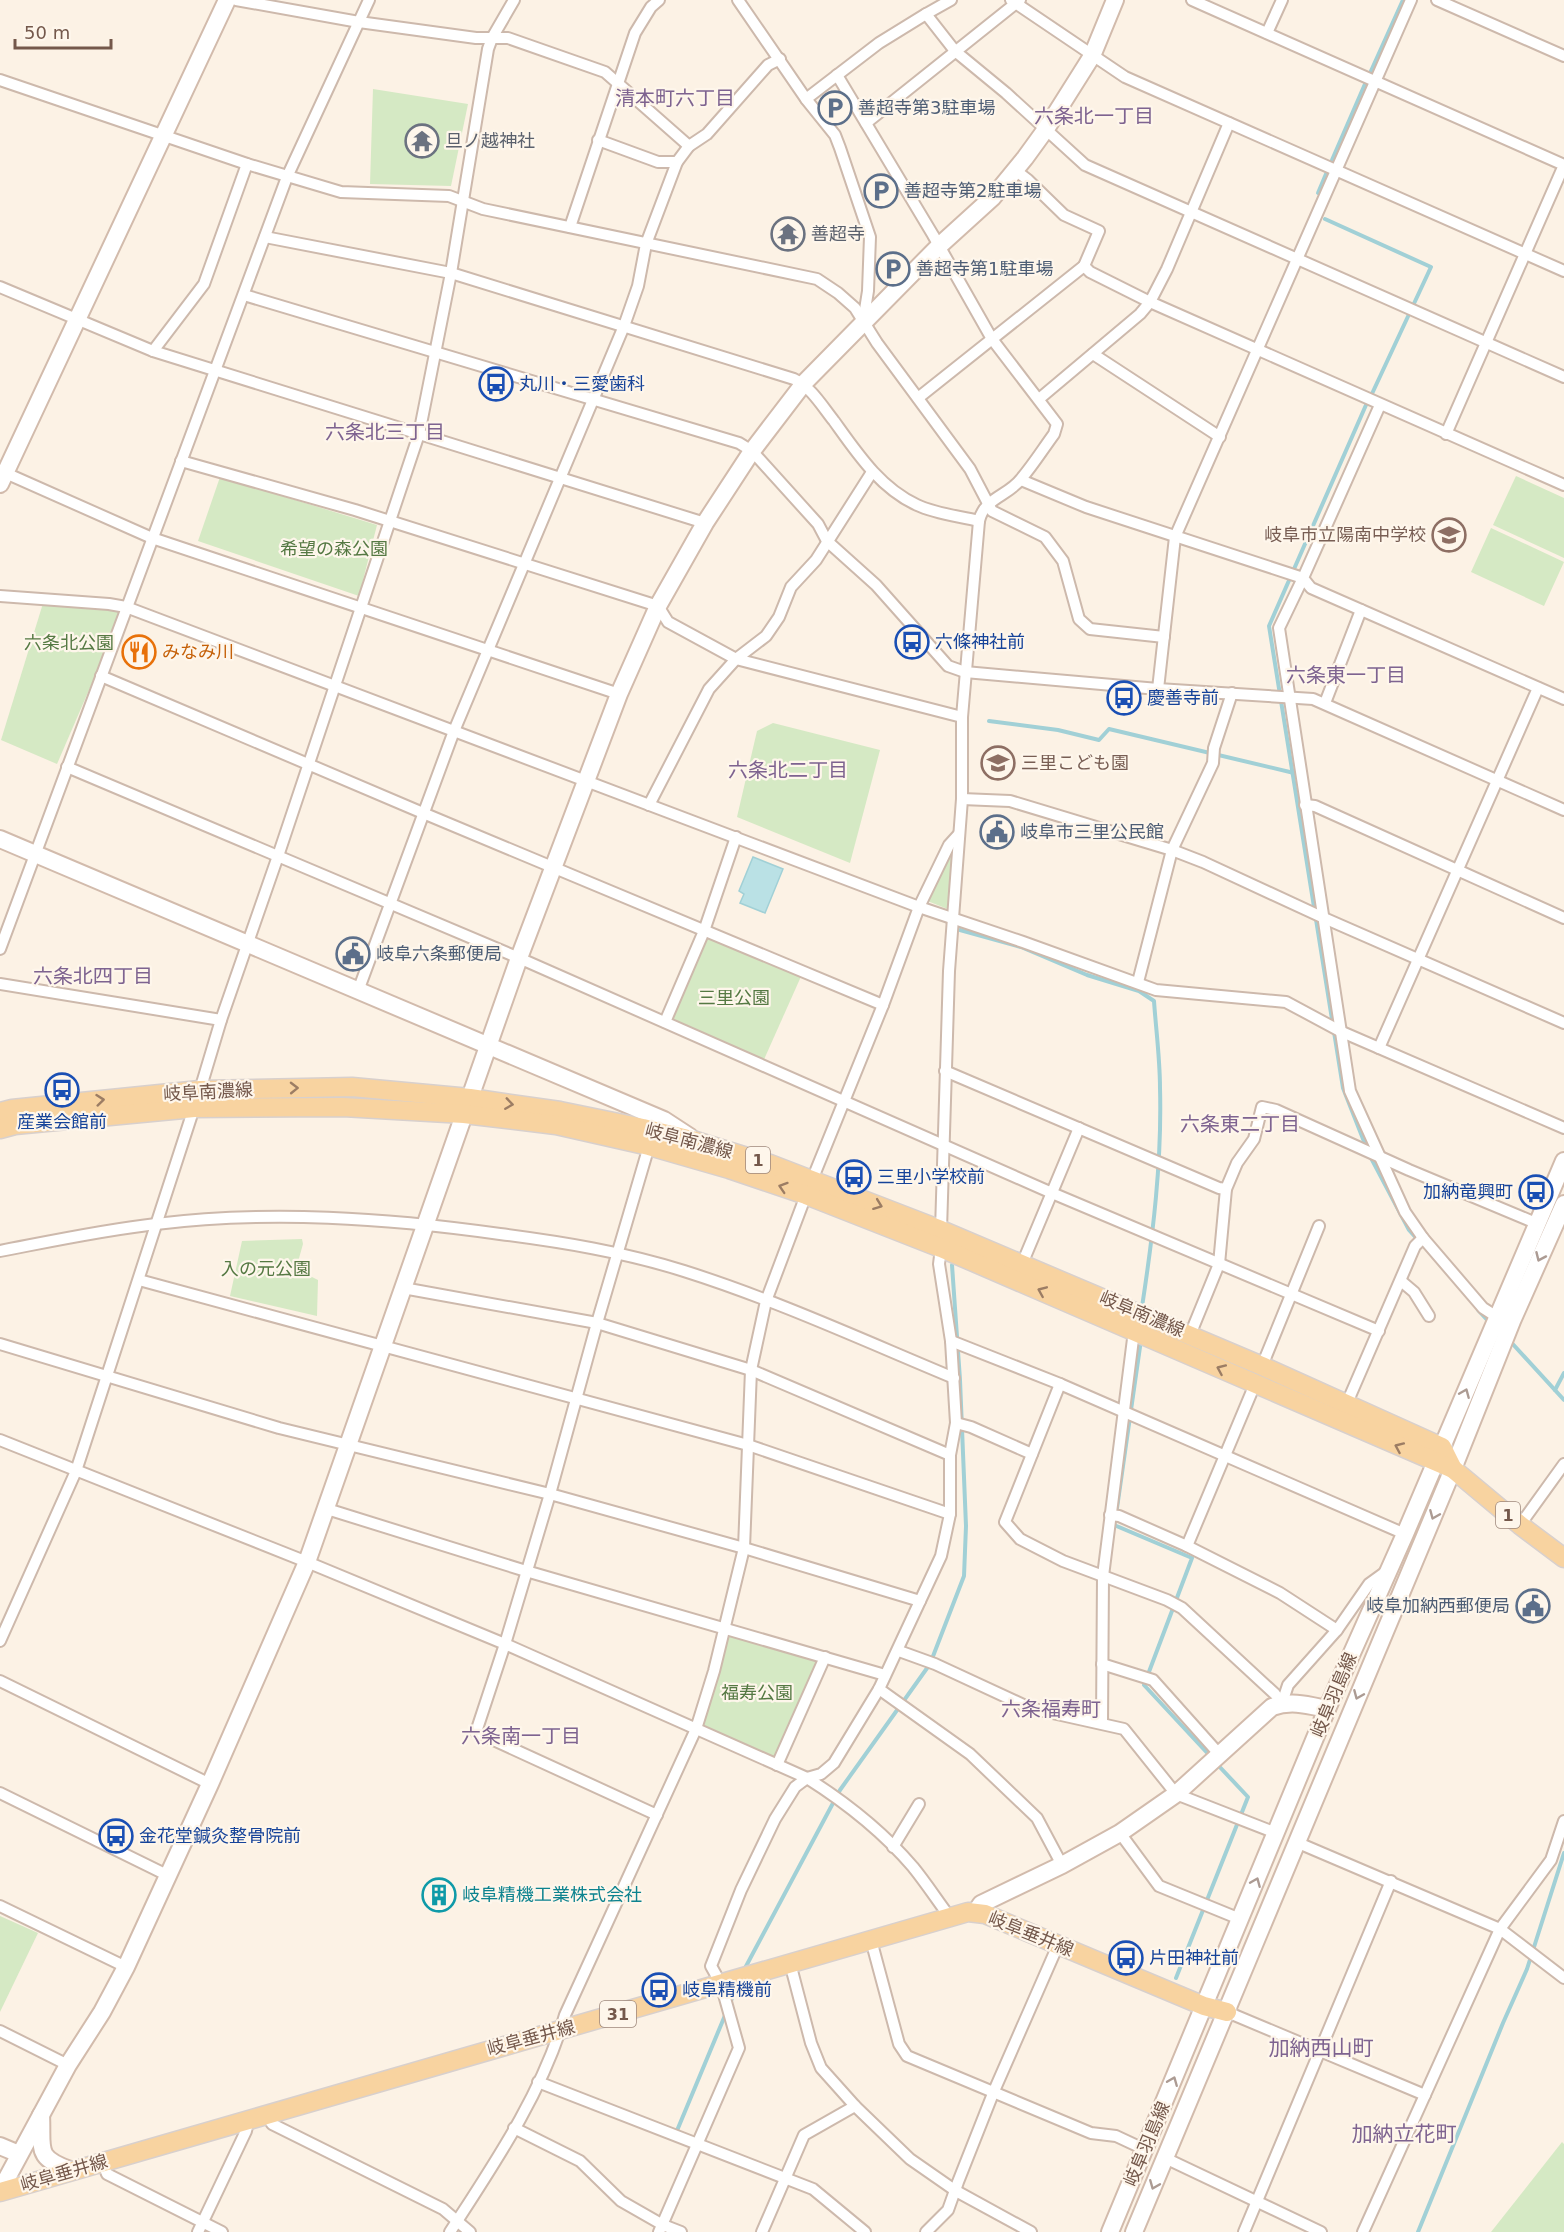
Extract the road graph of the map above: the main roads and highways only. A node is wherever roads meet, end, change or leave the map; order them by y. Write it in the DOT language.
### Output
graph roads {
  1 [pos="467,1106"];
  2 [pos="0,1112"];
  3 [pos="0,1129"];
  4 [pos="809,1187"];
  5 [pos="1438,1455"];
  6 [pos="1564,1558"];
  7 [pos="1227,2012"];
  8 [pos="0,2191"];
  2 -- 1 [label="main road, 岐阜南濃線 / 1, one-way"];
  1 -- 3 [label="main road, 岐阜南濃線 / 1"];
  4 -- 1 [label="main road, 岐阜南濃線 / 1, one-way"];
  1 -- 4 [label="main road, 岐阜南濃線 / 1, one-way"];
  5 -- 4 [label="main road, 岐阜南濃線 / 1, one-way"];
  4 -- 5 [label="main road, 岐阜南濃線 / 1, one-way"];
  5 -- 6 [label="main road, 1"];
  7 -- 8 [label="main road, 岐阜垂井線 / 31"];
}
